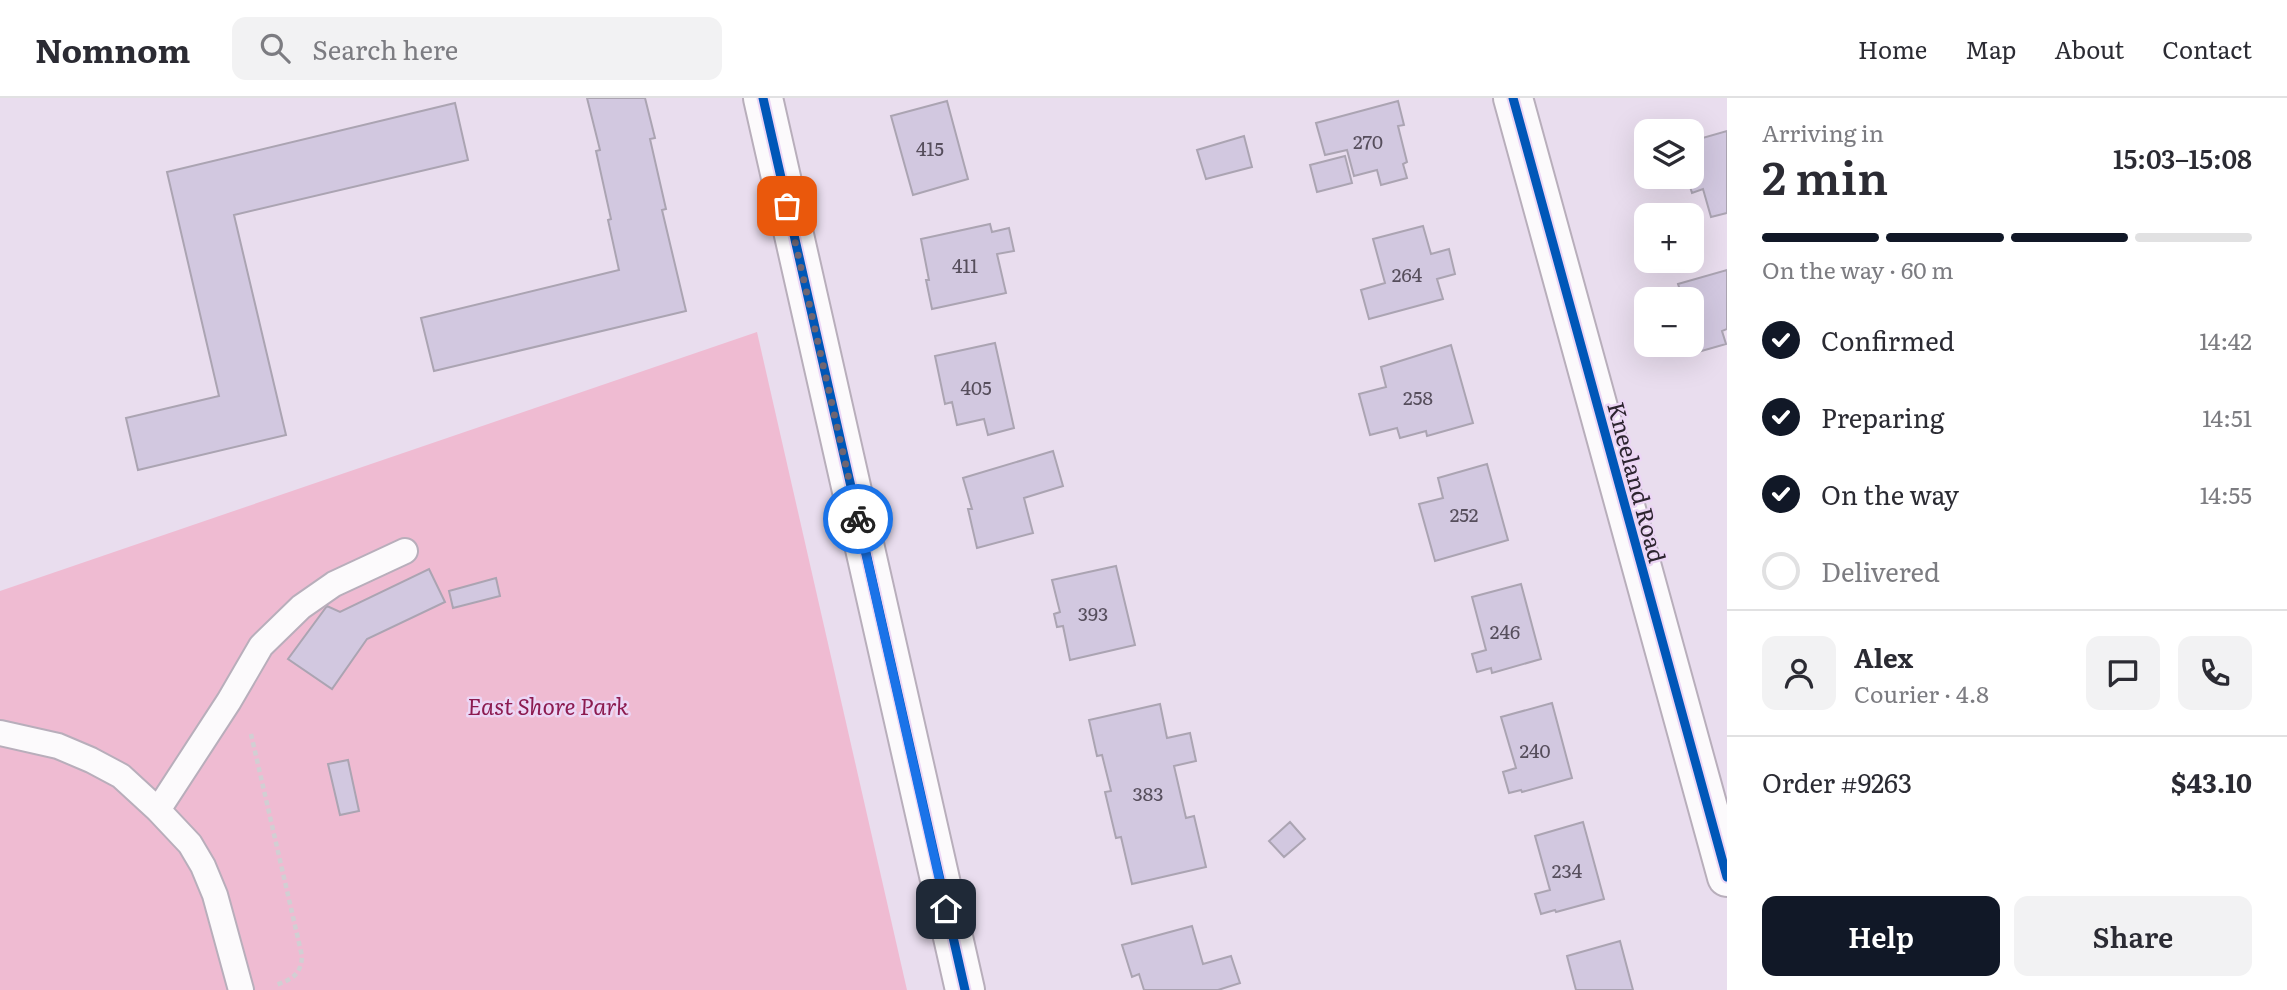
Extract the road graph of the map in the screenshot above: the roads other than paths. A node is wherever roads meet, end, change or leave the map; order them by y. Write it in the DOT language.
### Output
graph roads {
  1 [pos="763,98"];
  2 [pos="1513,98"];
  3 [pos="405,551"];
  4 [pos="0,733"];
  5 [pos="158,810"];
  6 [pos="1727,877"];
  7 [pos="241,990"];
  8 [pos="965,990"];
  1 -- 8 [label="street"];
  2 -- 6 [label="street, Kneeland Road"];
  3 -- 5 [label="lane"];
  4 -- 5 [label="lane"];
  5 -- 7 [label="lane"];
}
